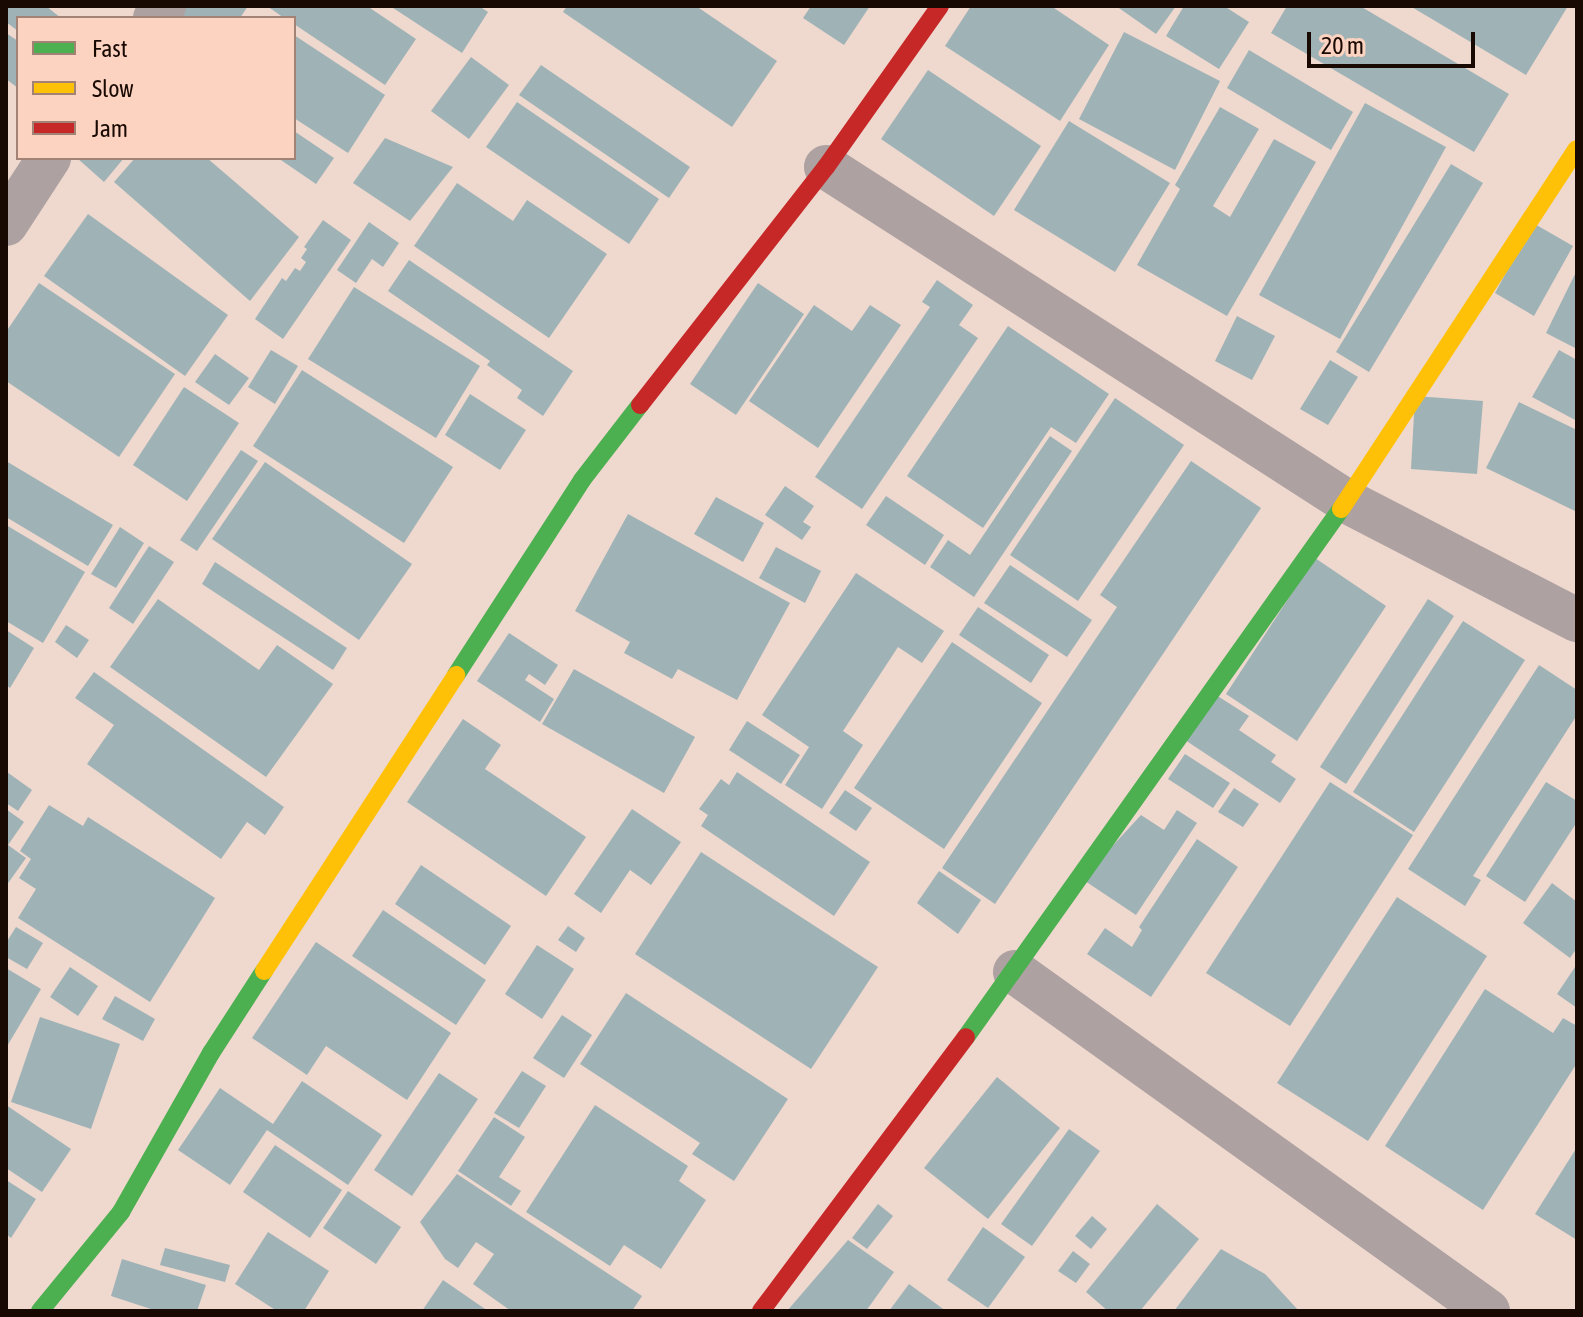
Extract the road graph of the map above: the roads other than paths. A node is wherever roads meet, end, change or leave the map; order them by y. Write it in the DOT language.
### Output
graph roads {
  1 [pos="940,6"];
  2 [pos="1577,149"];
  3 [pos="48,160"];
  4 [pos="826,167"];
  5 [pos="6,224"];
  6 [pos="1346,501"];
  7 [pos="1577,620"];
  8 [pos="1015,972"];
  9 [pos="40,1311"];
  10 [pos="761,1311"];
  11 [pos="1488,1311"];
  1 -- 4 [label="street"];
  2 -- 6 [label="street"];
  3 -- 5 [label="street"];
  4 -- 6 [label="street"];
  4 -- 9 [label="street"];
  6 -- 7 [label="street"];
  6 -- 8 [label="street"];
  8 -- 10 [label="street"];
  8 -- 11 [label="street"];
}
